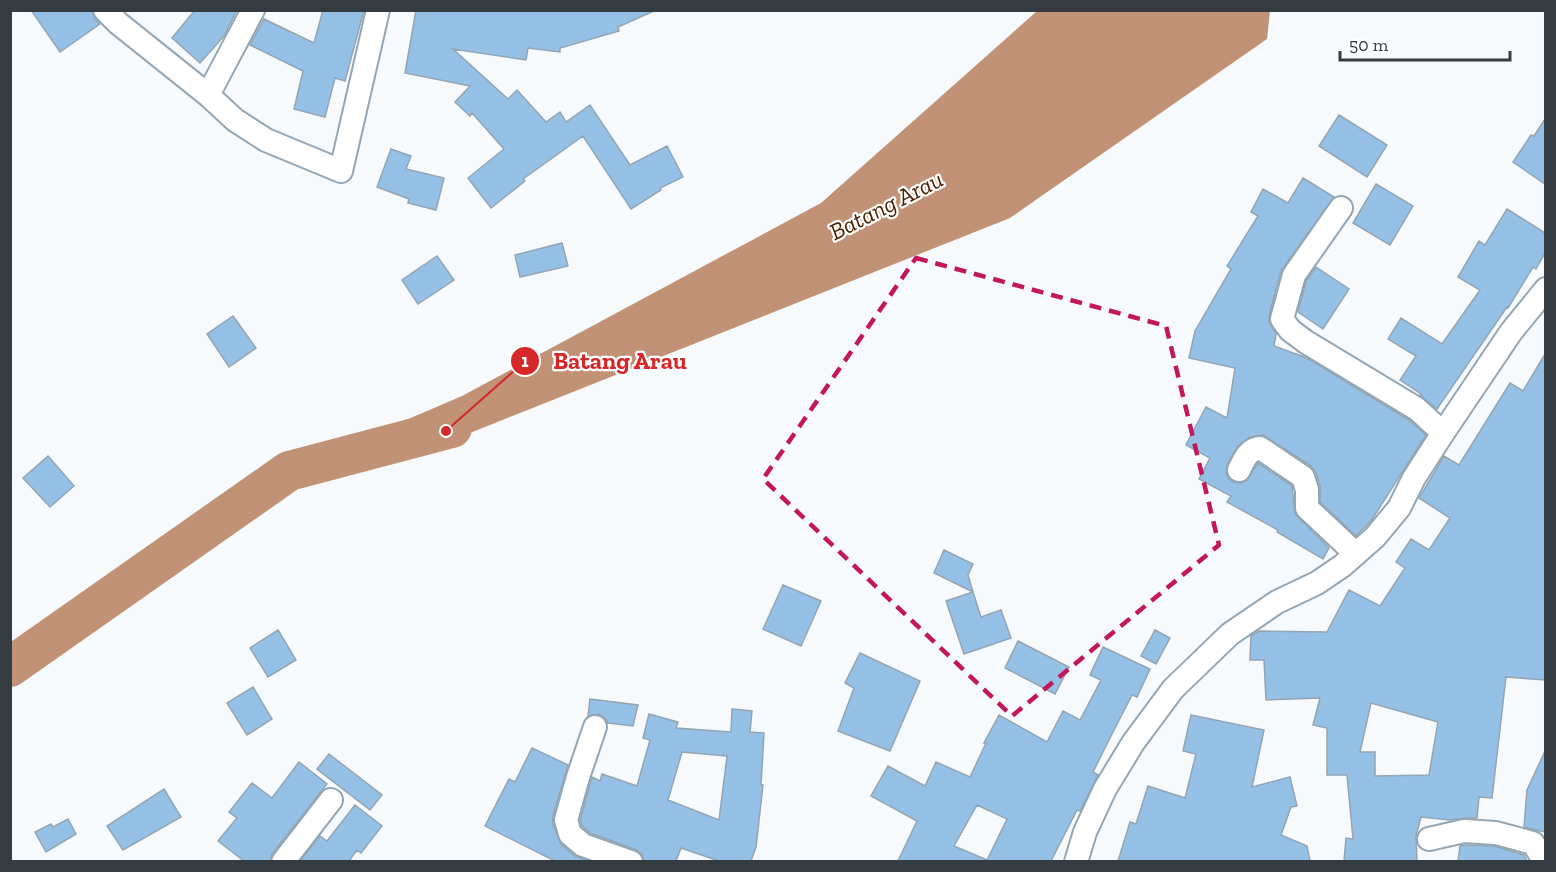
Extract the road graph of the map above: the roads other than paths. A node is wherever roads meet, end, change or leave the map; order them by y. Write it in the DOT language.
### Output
graph roads {
  1 [pos="105,10"];
  2 [pos="253,10"];
  3 [pos="378,10"];
  4 [pos="208,95"];
  5 [pos="1341,208"];
  6 [pos="1545,289"];
  7 [pos="1443,433"];
  8 [pos="1239,470"];
  9 [pos="1356,554"];
  10 [pos="595,727"];
  11 [pos="331,800"];
  12 [pos="1429,839"];
  13 [pos="283,861"];
  14 [pos="631,861"];
  15 [pos="1076,861"];
  16 [pos="1545,861"];
  1 -- 4 [label="street"];
  2 -- 4 [label="street"];
  3 -- 4 [label="street"];
  5 -- 7 [label="street"];
  6 -- 7 [label="street"];
  7 -- 9 [label="street"];
  8 -- 9 [label="street"];
  9 -- 15 [label="street"];
  10 -- 14 [label="street"];
  11 -- 13 [label="street"];
  12 -- 16 [label="street"];
}
